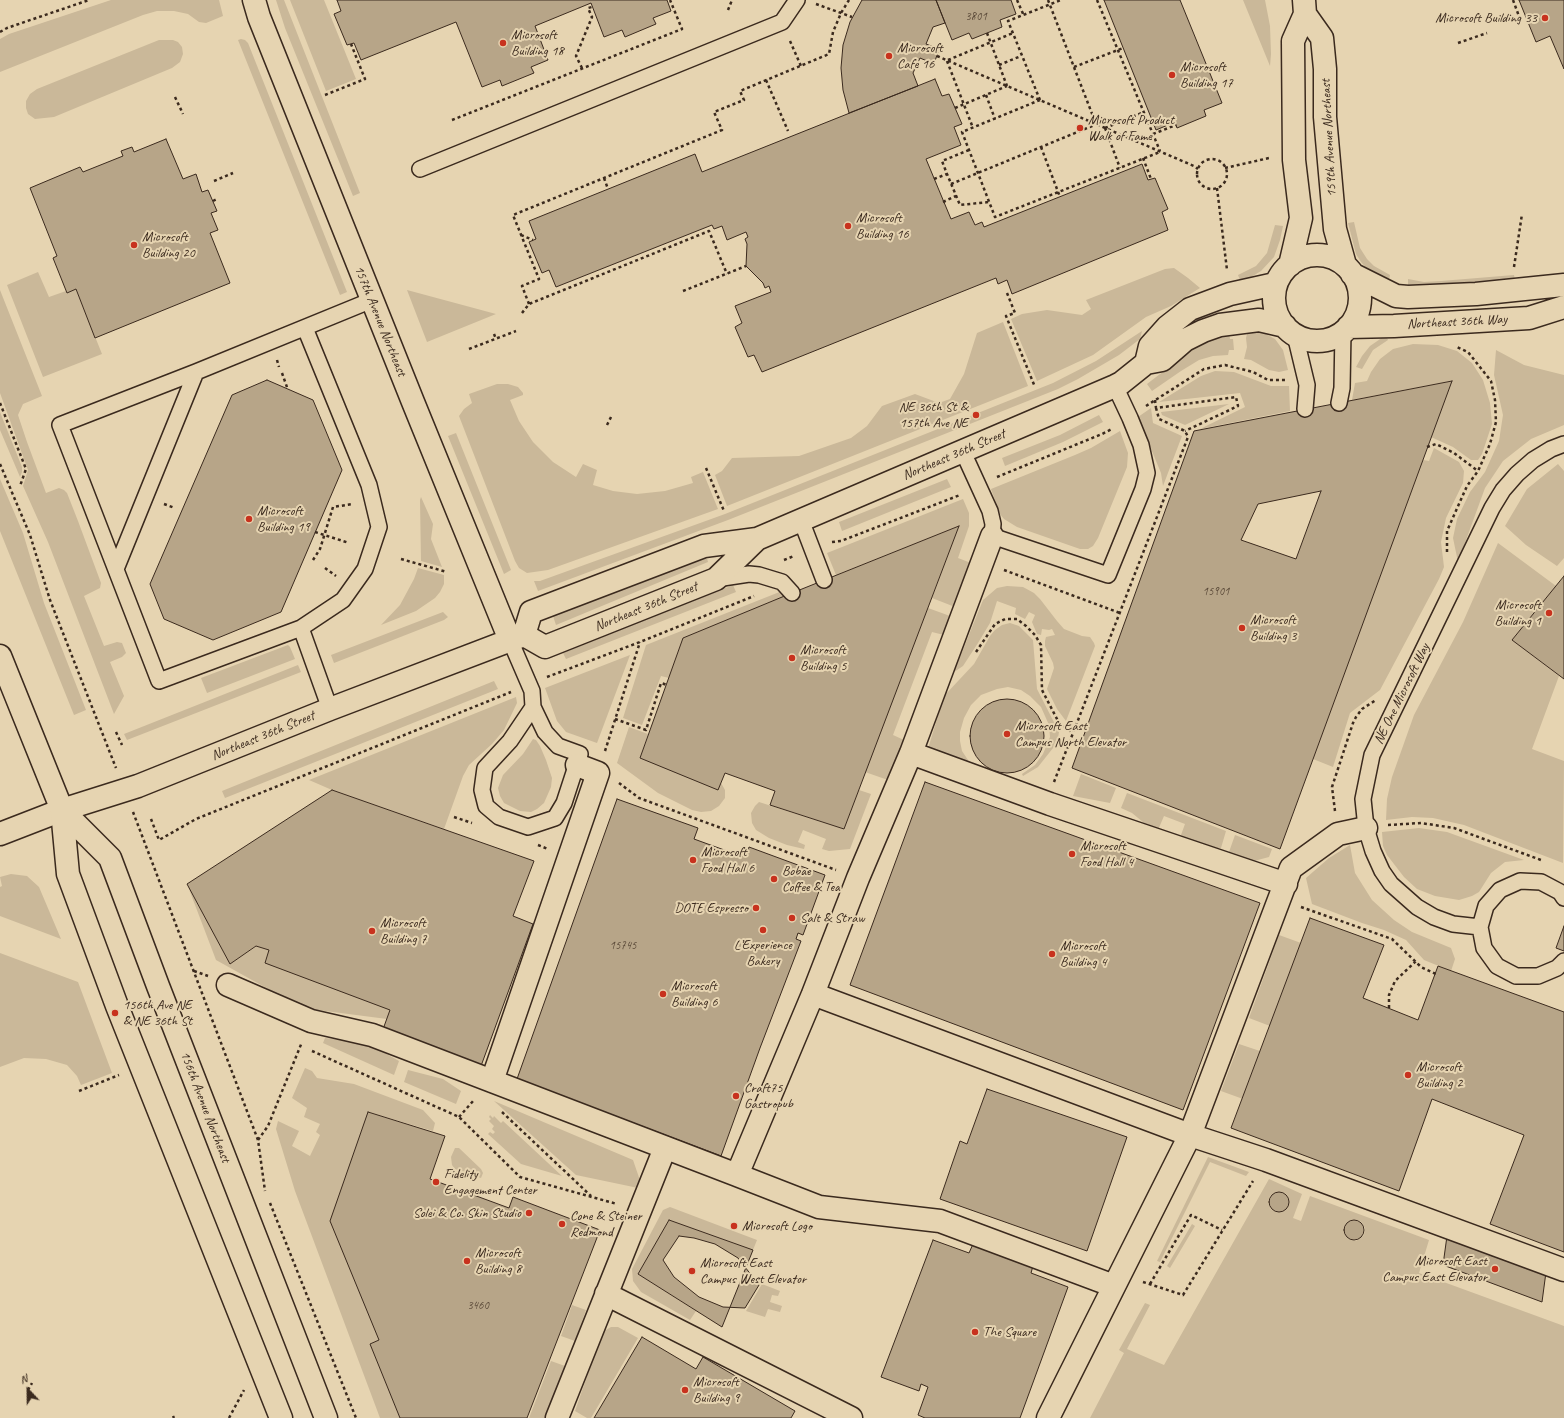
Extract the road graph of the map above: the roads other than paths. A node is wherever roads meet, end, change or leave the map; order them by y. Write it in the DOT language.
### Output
graph roads {
  1 [pos="254,0"];
  2 [pos="797,0"];
  3 [pos="1304,7"];
  4 [pos="420,169"];
  5 [pos="1290,265"];
  6 [pos="1348,270"];
  7 [pos="1276,284"];
  8 [pos="1564,285"];
  9 [pos="372,300"];
  10 [pos="1564,307"];
  11 [pos="305,328"];
  12 [pos="1346,329"];
  13 [pos="1290,331"];
  14 [pos="1146,363"];
  15 [pos="196,372"];
  16 [pos="1115,386"];
  17 [pos="1338,403"];
  18 [pos="1305,409"];
  19 [pos="1564,444"];
  20 [pos="963,452"];
  21 [pos="801,520"];
  22 [pos="992,536"];
  23 [pos="757,539"];
  24 [pos="116,569"];
  25 [pos="716,579"];
  26 [pos="824,580"];
  27 [pos="792,593"];
  28 [pos="301,628"];
  29 [pos="517,638"];
  30 [pos="0,656"];
  31 [pos="532,707"];
  32 [pos="330,709"];
  33 [pos="911,753"];
  34 [pos="577,765"];
  35 [pos="62,810"];
  36 [pos="1366,828"];
  37 [pos="0,834"];
  38 [pos="1283,892"];
  39 [pos="1564,898"];
  40 [pos="1480,927"];
  41 [pos="1564,961"];
  42 [pos="228,985"];
  43 [pos="813,994"];
  44 [pos="492,1080"];
  45 [pos="1190,1135"];
  46 [pos="665,1148"];
  47 [pos="737,1175"];
  48 [pos="1564,1270"];
  49 [pos="1114,1286"];
  50 [pos="606,1294"];
  51 [pos="281,1418"];
  52 [pos="326,1418"];
  53 [pos="557,1418"];
  54 [pos="851,1418"];
  55 [pos="1048,1418"];
  1 -- 9 [label="street, 157th Avenue Northeast"];
  2 -- 4 [label="lane"];
  3 -- 5 [label="street, 159th Avenue Northeast"];
  3 -- 6 [label="street, 159th Avenue Northeast"];
  5 -- 6 [label="street"];
  5 -- 7 [label="street"];
  6 -- 8 [label="street, Northeast 36th Way"];
  6 -- 12 [label="street"];
  7 -- 13 [label="street"];
  7 -- 14 [label="street"];
  9 -- 11 [label="lane"];
  9 -- 29 [label="street, 157th Avenue Northeast"];
  10 -- 12 [label="street, Northeast 36th Way"];
  11 -- 15 [label="lane"];
  11 -- 28 [label="lane"];
  12 -- 13 [label="street"];
  12 -- 17 [label="lane"];
  13 -- 14 [label="street, Northeast 36th Street"];
  13 -- 18 [label="lane"];
  14 -- 16 [label="street, Northeast 36th Street"];
  15 -- 24 [label="lane"];
  15 -- 24 [label="lane"];
  16 -- 20 [label="street, Northeast 36th Street"];
  16 -- 22 [label="lane"];
  19 -- 36 [label="lane, NE One Microsoft Way"];
  20 -- 21 [label="street, Northeast 36th Street"];
  20 -- 22 [label="lane"];
  21 -- 23 [label="street, Northeast 36th Street"];
  21 -- 26 [label="lane"];
  22 -- 33 [label="street"];
  23 -- 25 [label="street, Northeast 36th Street"];
  23 -- 29 [label="street, Northeast 36th Street"];
  24 -- 28 [label="lane"];
  25 -- 27 [label="lane"];
  25 -- 29 [label="street, Northeast 36th Street"];
  28 -- 32 [label="lane"];
  29 -- 31 [label="lane"];
  29 -- 32 [label="street, Northeast 36th Street"];
  30 -- 35 [label="street, 156th Avenue Northeast"];
  31 -- 34 [label="lane"];
  31 -- 34 [label="lane"];
  32 -- 35 [label="street, Northeast 36th Street"];
  33 -- 38 [label="street"];
  33 -- 43 [label="street"];
  34 -- 44 [label="street"];
  35 -- 37 [label="street, Northeast 36th Street"];
  35 -- 51 [label="street, 156th Avenue Northeast"];
  35 -- 52 [label="street, 156th Avenue Northeast"];
  36 -- 38 [label="street"];
  36 -- 40 [label="lane, NE One Microsoft Way"];
  38 -- 45 [label="street"];
  39 -- 40 [label="lane"];
  40 -- 41 [label="lane"];
  42 -- 44 [label="street"];
  43 -- 45 [label="street"];
  43 -- 47 [label="street"];
  44 -- 46 [label="street"];
  45 -- 48 [label="street"];
  45 -- 49 [label="street"];
  46 -- 47 [label="street"];
  46 -- 50 [label="street"];
  47 -- 49 [label="street"];
  49 -- 55 [label="street"];
  50 -- 53 [label="street"];
  50 -- 54 [label="street"];
}
